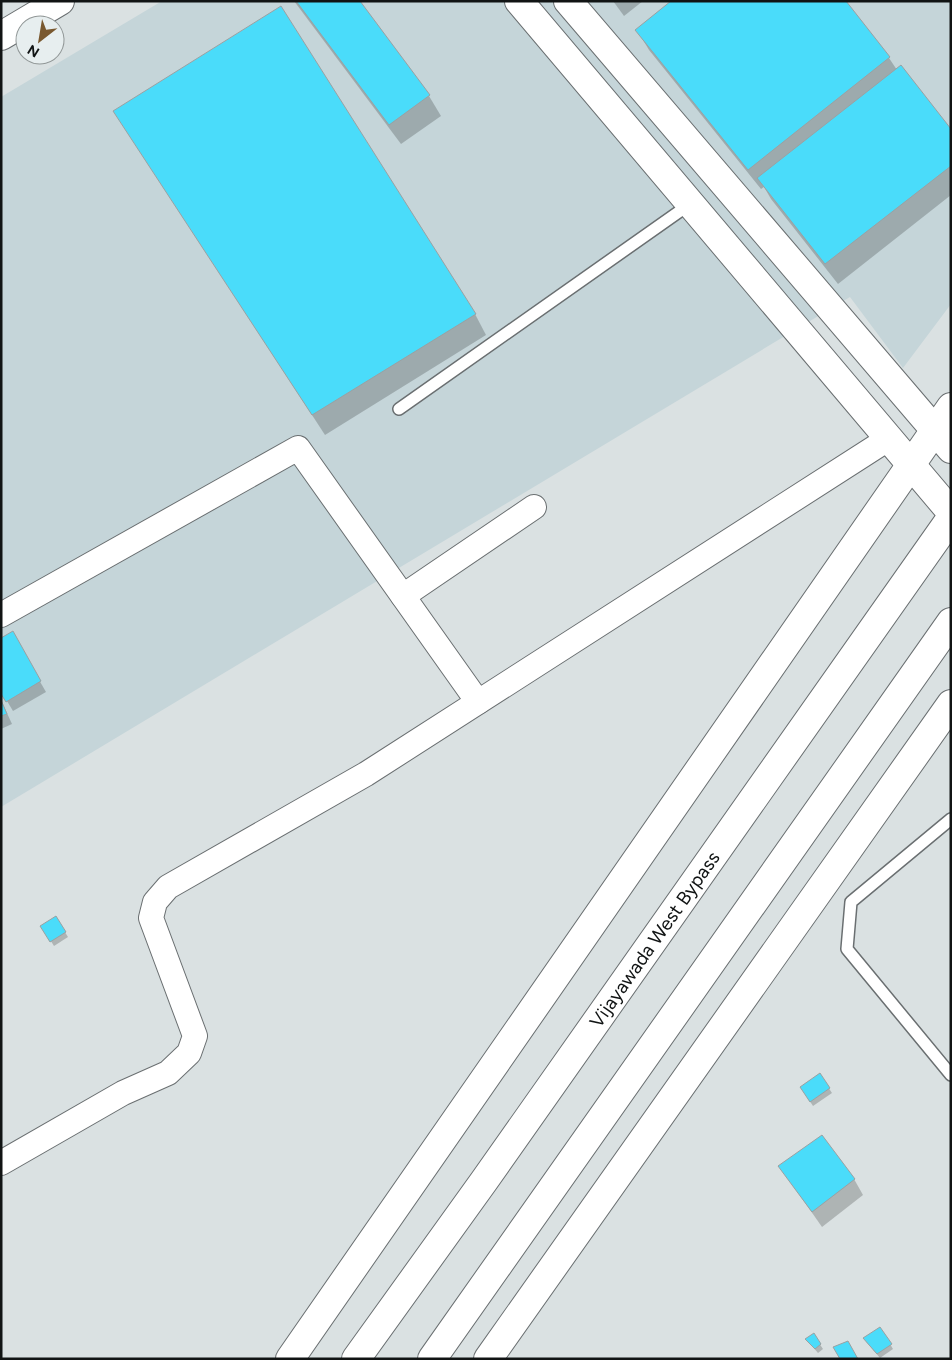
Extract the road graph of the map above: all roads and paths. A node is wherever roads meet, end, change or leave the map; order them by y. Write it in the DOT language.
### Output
graph roads {
  1 [pos="60,1"];
  2 [pos="520,1"];
  3 [pos="568,1"];
  4 [pos="1,36"];
  5 [pos="690,204"];
  6 [pos="951,407"];
  7 [pos="399,409"];
  8 [pos="888,439"];
  9 [pos="943,440"];
  10 [pos="912,465"];
  11 [pos="534,507"];
  12 [pos="951,512"];
  13 [pos="951,518"];
  14 [pos="403,596"];
  15 [pos="1,616"];
  16 [pos="951,622"];
  17 [pos="478,702"];
  18 [pos="951,704"];
  19 [pos="951,819"];
  20 [pos="951,1075"];
  21 [pos="1,1163"];
  22 [pos="290,1359"];
  23 [pos="356,1359"];
  24 [pos="432,1359"];
  25 [pos="488,1359"];
  1 -- 4 [label="main road"];
  2 -- 5 [label="main road"];
  3 -- 9 [label="main road"];
  5 -- 7 [label="lane"];
  5 -- 8 [label="main road"];
  6 -- 9 [label="main road"];
  8 -- 10 [label="main road"];
  8 -- 17 [label="street"];
  9 -- 10 [label="main road"];
  10 -- 12 [label="main road"];
  10 -- 22 [label="main road"];
  11 -- 14 [label="street"];
  13 -- 23 [label="main road, Vijayawada West Bypass"];
  14 -- 15 [label="street"];
  14 -- 17 [label="street"];
  16 -- 24 [label="main road"];
  17 -- 21 [label="street"];
  18 -- 25 [label="main road"];
  19 -- 20 [label="lane"];
}
